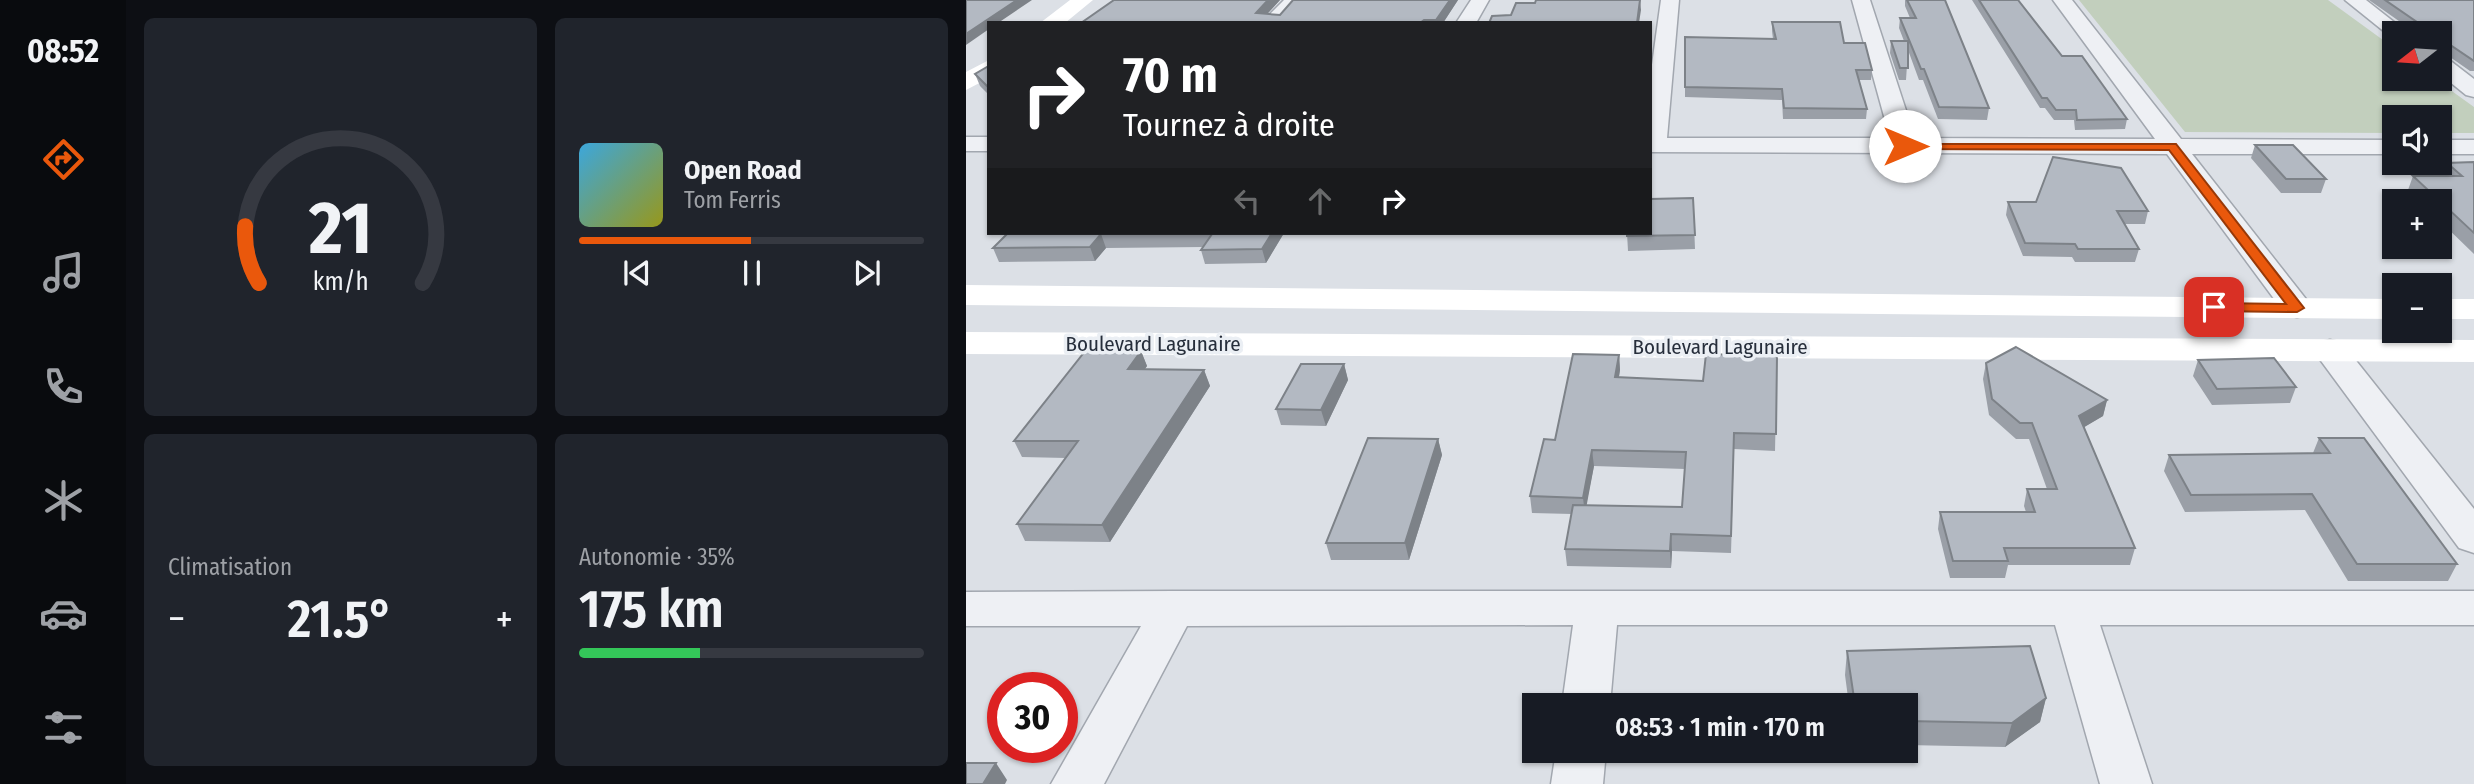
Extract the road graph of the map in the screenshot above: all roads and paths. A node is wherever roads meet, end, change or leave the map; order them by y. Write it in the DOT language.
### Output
graph roads {
  1 [pos="1083,0"];
  2 [pos="1295,0"];
  3 [pos="1480,0"];
  4 [pos="1670,0"];
  5 [pos="1861,0"];
  6 [pos="2062,0"];
  7 [pos="2354,0"];
  8 [pos="1054,21"];
  9 [pos="1273,21"];
  10 [pos="1467,21"];
  11 [pos="2382,21"];
  12 [pos="987,67"];
  13 [pos="2452,73"];
  14 [pos="966,82"];
  15 [pos="2474,90"];
  16 [pos="966,144"];
  17 [pos="987,144"];
  18 [pos="1652,145"];
  19 [pos="1905,146"];
  20 [pos="2172,146"];
  21 [pos="2382,147"];
  22 [pos="2452,147"];
  23 [pos="2474,147"];
  24 [pos="966,295"];
  25 [pos="2297,308"];
  26 [pos="2382,309"];
  27 [pos="2452,309"];
  28 [pos="2474,309"];
  29 [pos="966,342"];
  30 [pos="2329,351"];
  31 [pos="2474,351"];
  32 [pos="2474,538"];
  33 [pos="2474,607"];
  34 [pos="1174,608"];
  35 [pos="1597,608"];
  36 [pos="2072,608"];
  37 [pos="966,609"];
  38 [pos="1587,693"];
  39 [pos="1580,763"];
  40 [pos="1077,784"];
  41 [pos="1577,784"];
  42 [pos="2126,784"];
  1 -- 8 [label="main road"];
  2 -- 9 [label="street"];
  3 -- 10 [label="street"];
  4 -- 18 [label="street"];
  5 -- 19 [label="street"];
  6 -- 20 [label="street"];
  7 -- 11 [label="street"];
  12 -- 14 [label="main road"];
  13 -- 15 [label="street"];
  16 -- 17 [label="street"];
  18 -- 19 [label="street"];
  19 -- 20 [label="street"];
  20 -- 21 [label="street"];
  20 -- 25 [label="street"];
  22 -- 23 [label="street"];
  24 -- 25 [label="main road, Boulevard Lagunaire"];
  25 -- 26 [label="main road, Boulevard Lagunaire"];
  27 -- 28 [label="main road"];
  29 -- 30 [label="main road, Boulevard Lagunaire"];
  30 -- 31 [label="main road, Boulevard Lagunaire"];
  30 -- 32 [label="street"];
  33 -- 36 [label="street"];
  34 -- 35 [label="street"];
  34 -- 37 [label="street"];
  34 -- 40 [label="street"];
  35 -- 36 [label="street"];
  35 -- 38 [label="street"];
  36 -- 42 [label="street"];
  39 -- 41 [label="street"];
}
